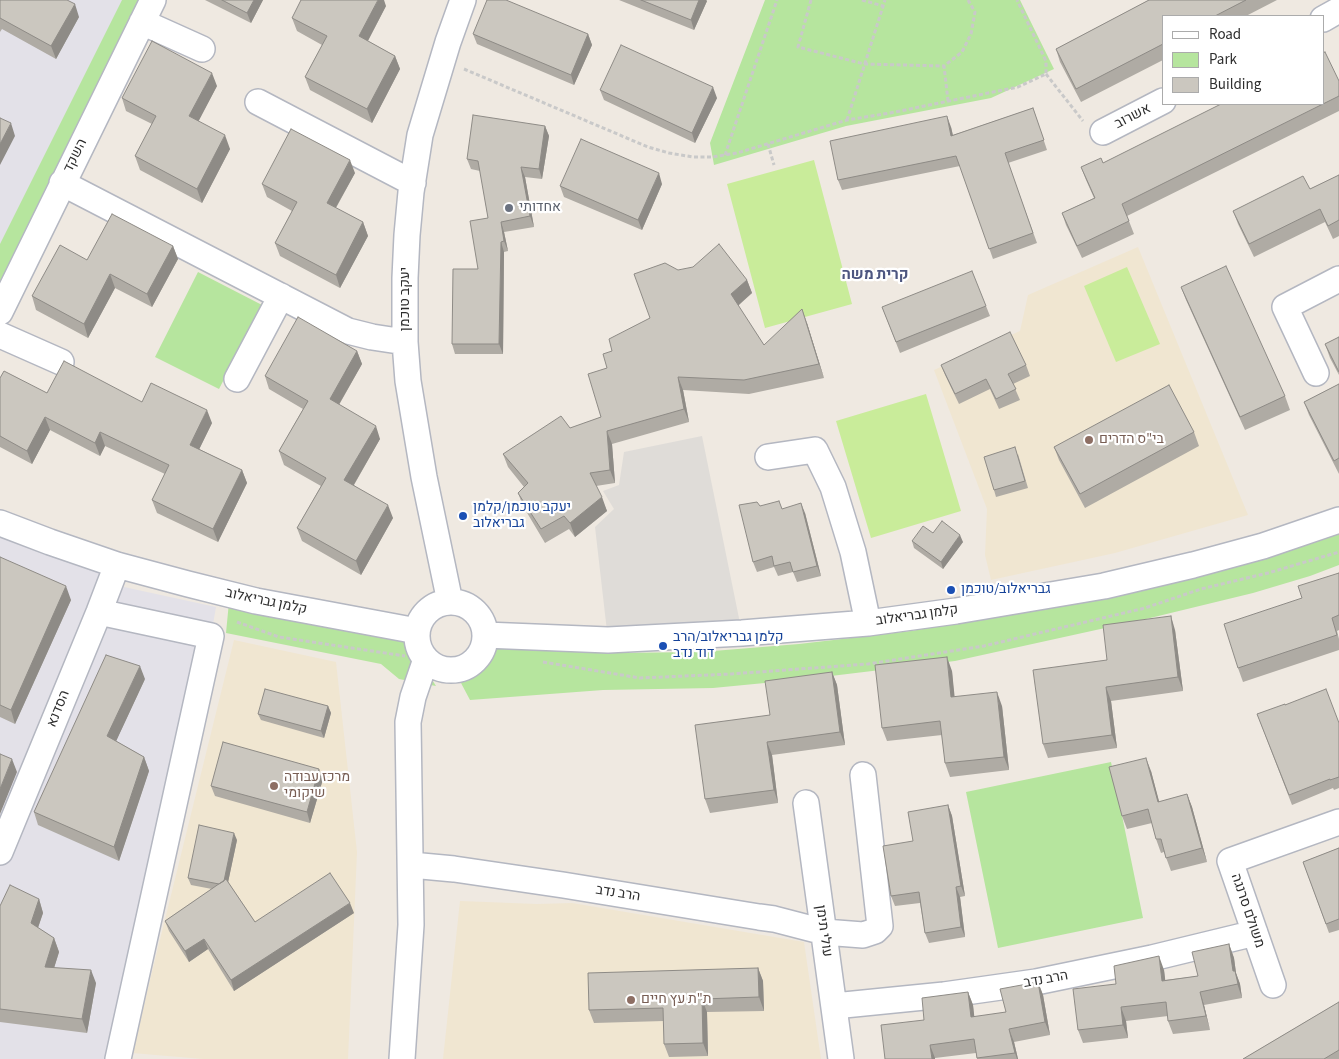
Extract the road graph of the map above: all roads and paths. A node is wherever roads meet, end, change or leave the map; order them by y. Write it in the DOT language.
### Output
graph roads {
  1 [pos="464,0"];
  2 [pos="776,0"];
  3 [pos="811,0"];
  4 [pos="862,0"];
  5 [pos="885,0"];
  6 [pos="968,0"];
  7 [pos="1017,0"];
  8 [pos="1336,0"];
  9 [pos="883,6"];
  10 [pos="1339,8"];
  11 [pos="147,11"];
  12 [pos="1324,17"];
  13 [pos="202,49"];
  14 [pos="442,60"];
  15 [pos="864,64"];
  16 [pos="944,66"];
  17 [pos="1046,74"];
  18 [pos="948,101"];
  19 [pos="258,102"];
  20 [pos="1162,102"];
  21 [pos="846,120"];
  22 [pos="1103,132"];
  23 [pos="768,144"];
  24 [pos="724,155"];
  25 [pos="774,165"];
  26 [pos="412,182"];
  27 [pos="62,183"];
  28 [pos="1339,279"];
  29 [pos="281,296"];
  30 [pos="0,312"];
  31 [pos="0,334"];
  32 [pos="406,342"];
  33 [pos="62,362"];
  34 [pos="1316,373"];
  35 [pos="237,379"];
  36 [pos="768,457"];
  37 [pos="0,507"];
  38 [pos="1339,520"];
  39 [pos="0,522"];
  40 [pos="117,565"];
  41 [pos="450,602"];
  42 [pos="99,612"];
  43 [pos="868,623"];
  44 [pos="417,631"];
  45 [pos="485,636"];
  46 [pos="426,659"];
  47 [pos="863,775"];
  48 [pos="806,802"];
  49 [pos="1339,822"];
  50 [pos="0,852"];
  51 [pos="410,865"];
  52 [pos="824,932"];
  53 [pos="1255,933"];
  54 [pos="1273,986"];
  55 [pos="834,1006"];
  56 [pos="118,1059"];
  57 [pos="402,1059"];
  58 [pos="841,1059"];
  1 -- 14 [label="street, יעקב טוכמן"];
  2 -- 24 [label="path"];
  3 -- 15 [label="path"];
  4 -- 9 [label="path"];
  5 -- 9 [label="path"];
  6 -- 16 [label="path"];
  7 -- 17 [label="path"];
  8 -- 10 [label="street"];
  9 -- 15 [label="path"];
  10 -- 12 [label="street"];
  11 -- 13 [label="street"];
  11 -- 27 [label="street, השקד"];
  14 -- 24 [label="path"];
  14 -- 26 [label="street, יעקב טוכמן"];
  15 -- 16 [label="path"];
  15 -- 21 [label="path"];
  16 -- 18 [label="path"];
  17 -- 18 [label="path"];
  17 -- 22 [label="path"];
  18 -- 21 [label="path"];
  19 -- 26 [label="street"];
  20 -- 22 [label="street, אשרוב"];
  21 -- 23 [label="path"];
  23 -- 24 [label="path"];
  23 -- 25 [label="path"];
  26 -- 32 [label="street, יעקב טוכמן"];
  27 -- 29 [label="street"];
  27 -- 30 [label="street, השקד"];
  28 -- 34 [label="street"];
  29 -- 32 [label="street"];
  29 -- 35 [label="street"];
  31 -- 33 [label="street"];
  32 -- 41 [label="street, יעקב טוכמן"];
  36 -- 43 [label="street"];
  37 -- 40 [label="street, קלמן גבריאלוב"];
  38 -- 43 [label="street, קלמן גבריאלוב"];
  39 -- 40 [label="street, קלמן גבריאלוב"];
  40 -- 42 [label="street, הסדנא"];
  40 -- 44 [label="street, קלמן גבריאלוב"];
  41 -- 44 [label="street"];
  41 -- 45 [label="street"];
  42 -- 50 [label="street, הסדנא"];
  42 -- 56 [label="street"];
  43 -- 45 [label="street, קלמן גבריאלוב"];
  44 -- 46 [label="street"];
  45 -- 46 [label="street"];
  46 -- 51 [label="street"];
  47 -- 52 [label="street, הרב נדב"];
  48 -- 52 [label="street, עולי תימן"];
  49 -- 53 [label="street, משולם סרנגה"];
  51 -- 52 [label="street, הרב נדב"];
  51 -- 57 [label="street"];
  52 -- 55 [label="street, עולי תימן"];
  53 -- 54 [label="street, משולם סרנגה"];
  53 -- 55 [label="street, הרב נדב"];
  55 -- 58 [label="street, עולי תימן"];
}
